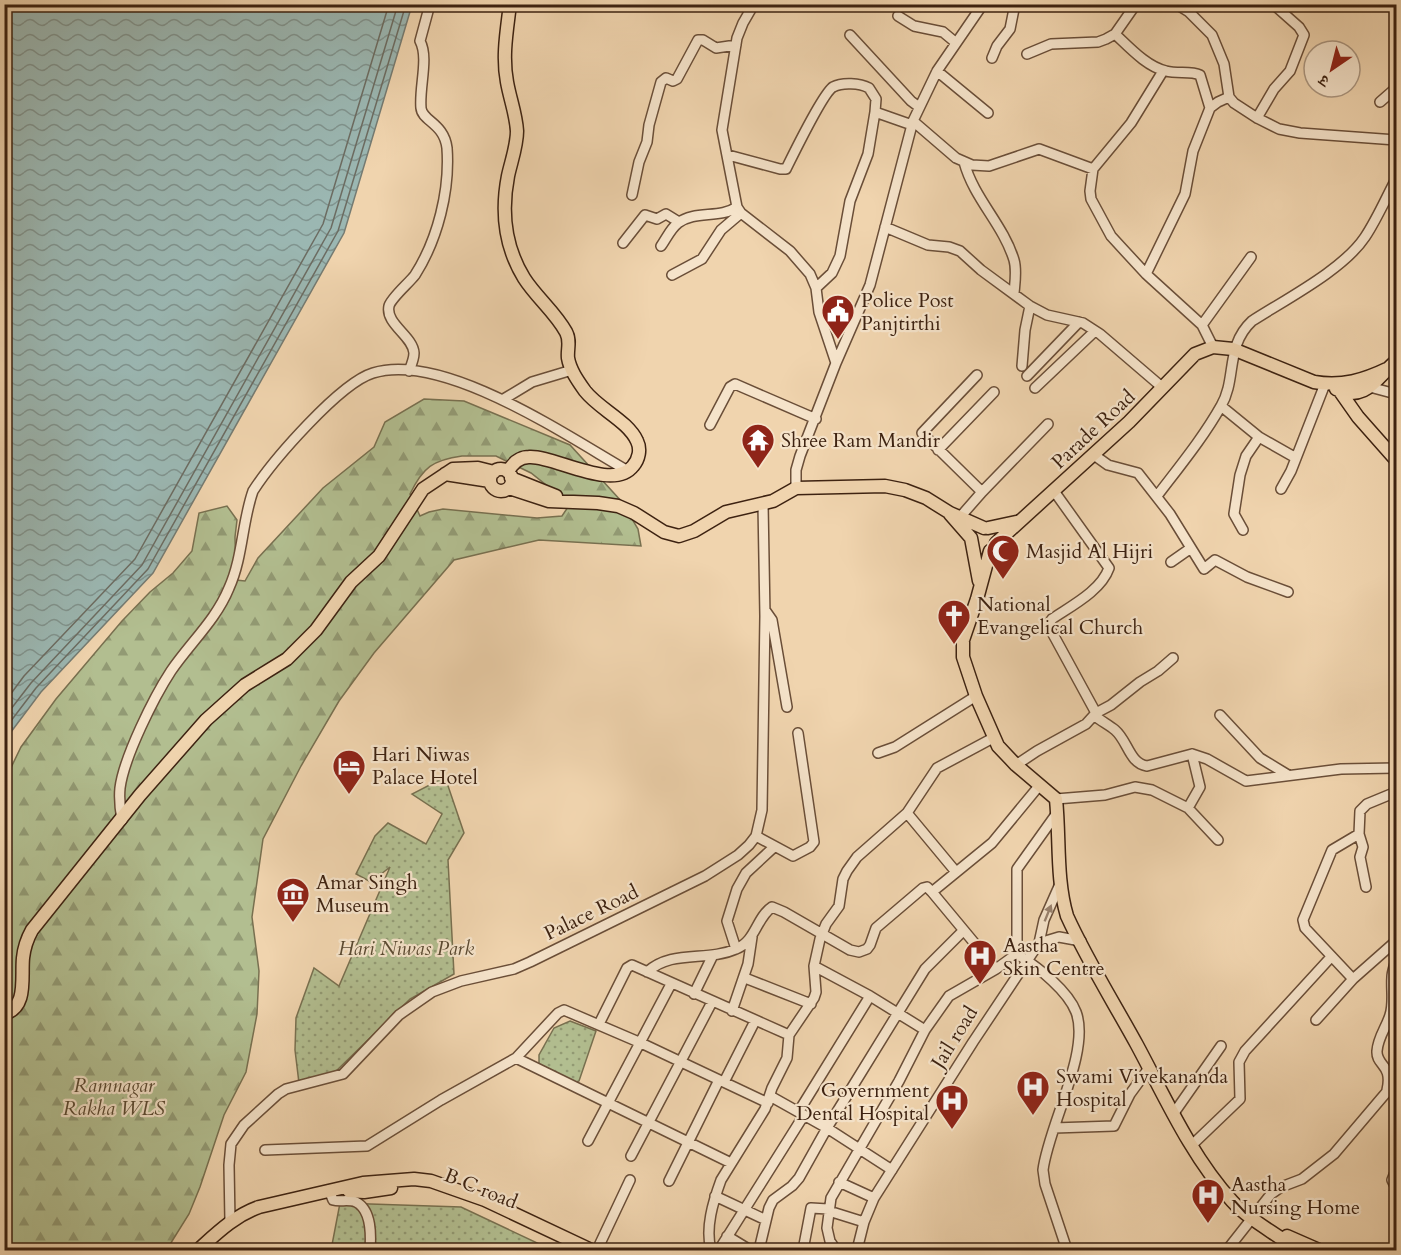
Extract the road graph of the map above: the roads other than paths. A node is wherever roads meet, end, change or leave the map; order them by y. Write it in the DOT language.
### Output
graph roads {
  1 [pos="430,4"];
  2 [pos="510,4"];
  3 [pos="754,4"];
  4 [pos="982,4"];
  5 [pos="1015,4"];
  6 [pos="1136,4"];
  7 [pos="1176,4"];
  8 [pos="1273,4"];
  9 [pos="898,16"];
  10 [pos="1115,34"];
  11 [pos="850,35"];
  12 [pos="956,42"];
  13 [pos="736,45"];
  14 [pos="1027,54"];
  15 [pos="992,58"];
  16 [pos="937,71"];
  17 [pos="1162,71"];
  18 [pos="1396,88"];
  19 [pos="1229,97"];
  20 [pos="1380,102"];
  21 [pos="919,106"];
  22 [pos="1210,108"];
  23 [pos="875,112"];
  24 [pos="988,113"];
  25 [pos="1257,118"];
  26 [pos="912,123"];
  27 [pos="1396,140"];
  28 [pos="728,154"];
  29 [pos="964,162"];
  30 [pos="1093,169"];
  31 [pos="1396,179"];
  32 [pos="632,195"];
  33 [pos="739,210"];
  34 [pos="679,222"];
  35 [pos="885,227"];
  36 [pos="623,243"];
  37 [pos="662,246"];
  38 [pos="1251,257"];
  39 [pos="1146,274"];
  40 [pos="672,275"];
  41 [pos="816,288"];
  42 [pos="1014,293"];
  43 [pos="1030,306"];
  44 [pos="1079,322"];
  45 [pos="1202,326"];
  46 [pos="1095,331"];
  47 [pos="1213,347"];
  48 [pos="1238,352"];
  49 [pos="1191,360"];
  50 [pos="836,363"];
  51 [pos="1393,364"];
  52 [pos="1022,366"];
  53 [pos="572,370"];
  54 [pos="409,371"];
  55 [pos="977,375"];
  56 [pos="1027,376"];
  57 [pos="1356,382"];
  58 [pos="1331,386"];
  59 [pos="1370,387"];
  60 [pos="1035,388"];
  61 [pos="1164,388"];
  62 [pos="994,392"];
  63 [pos="1396,394"];
  64 [pos="502,400"];
  65 [pos="1221,406"];
  66 [pos="816,419"];
  67 [pos="1048,424"];
  68 [pos="710,425"];
  69 [pos="1259,437"];
  70 [pos="938,450"];
  71 [pos="1094,455"];
  72 [pos="1296,458"];
  73 [pos="1396,460"];
  74 [pos="628,471"];
  75 [pos="492,476"];
  76 [pos="509,480"];
  77 [pos="796,488"];
  78 [pos="1281,489"];
  79 [pos="1054,491"];
  80 [pos="982,492"];
  81 [pos="1157,496"];
  82 [pos="762,504"];
  83 [pos="955,515"];
  84 [pos="1017,522"];
  85 [pos="986,528"];
  86 [pos="1243,530"];
  87 [pos="972,543"];
  88 [pos="993,547"];
  89 [pos="1191,548"];
  90 [pos="1171,562"];
  91 [pos="980,585"];
  92 [pos="1288,592"];
  93 [pos="765,610"];
  94 [pos="1173,658"];
  95 [pos="976,696"];
  96 [pos="787,707"];
  97 [pos="1095,715"];
  98 [pos="1220,715"];
  99 [pos="798,733"];
  100 [pos="993,738"];
  101 [pos="878,753"];
  102 [pos="1192,754"];
  103 [pos="1016,765"];
  104 [pos="1396,768"];
  105 [pos="1288,775"];
  106 [pos="1039,786"];
  107 [pos="1396,792"];
  108 [pos="1056,799"];
  109 [pos="1188,808"];
  110 [pos="907,813"];
  111 [pos="1058,813"];
  112 [pos="122,820"];
  113 [pos="1359,834"];
  114 [pos="756,836"];
  115 [pos="1218,840"];
  116 [pos="774,847"];
  117 [pos="956,872"];
  118 [pos="1060,884"];
  119 [pos="1366,887"];
  120 [pos="933,892"];
  121 [pos="963,931"];
  122 [pos="822,933"];
  123 [pos="752,937"];
  124 [pos="1081,941"];
  125 [pos="1039,943"];
  126 [pos="1396,943"];
  127 [pos="736,949"];
  128 [pos="713,955"];
  129 [pos="1017,955"];
  130 [pos="1331,957"];
  131 [pos="1396,959"];
  132 [pos="1028,961"];
  133 [pos="814,966"];
  134 [pos="996,969"];
  135 [pos="647,972"];
  136 [pos="745,978"];
  137 [pos="1353,979"];
  138 [pos="671,984"];
  139 [pos="694,994"];
  140 [pos="870,996"];
  141 [pos="712,1002"];
  142 [pos="811,1004"];
  143 [pos="732,1011"];
  144 [pos="898,1013"];
  145 [pos="4,1014"];
  146 [pos="1316,1020"];
  147 [pos="755,1021"];
  148 [pos="599,1024"];
  149 [pos="925,1030"];
  150 [pos="789,1035"];
  151 [pos="640,1043"];
  152 [pos="1221,1046"];
  153 [pos="516,1058"];
  154 [pos="682,1063"];
  155 [pos="1149,1068"];
  156 [pos="722,1081"];
  157 [pos="1396,1081"];
  158 [pos="1386,1094"];
  159 [pos="769,1099"];
  160 [pos="608,1103"];
  161 [pos="802,1113"];
  162 [pos="1174,1113"];
  163 [pos="648,1124"];
  164 [pos="827,1128"];
  165 [pos="1054,1128"];
  166 [pos="588,1141"];
  167 [pos="688,1142"];
  168 [pos="1192,1144"];
  169 [pos="859,1148"];
  170 [pos="265,1150"];
  171 [pos="631,1156"];
  172 [pos="731,1163"];
  173 [pos="892,1170"];
  174 [pos="1396,1170"];
  175 [pos="630,1180"];
  176 [pos="669,1181"];
  177 [pos="839,1182"];
  178 [pos="1396,1188"];
  179 [pos="331,1190"];
  180 [pos="715,1196"];
  181 [pos="874,1198"];
  182 [pos="744,1209"];
  183 [pos="828,1209"];
  184 [pos="1251,1219"];
  185 [pos="766,1220"];
  186 [pos="230,1222"];
  187 [pos="864,1222"];
  188 [pos="1274,1233"];
  189 [pos="728,1236"];
  190 [pos="198,1251"];
  191 [pos="370,1251"];
  192 [pos="574,1251"];
  193 [pos="591,1251"];
  194 [pos="597,1251"];
  195 [pos="711,1251"];
  196 [pos="719,1251"];
  197 [pos="750,1251"];
  198 [pos="759,1251"];
  199 [pos="803,1251"];
  200 [pos="836,1251"];
  201 [pos="857,1251"];
  202 [pos="1067,1251"];
  203 [pos="1227,1251"];
  204 [pos="1297,1251"];
  205 [pos="1319,1251"];
  1 -- 54 [label="street"];
  2 -- 53 [label="main road"];
  3 -- 13 [label="street"];
  4 -- 12 [label="street"];
  5 -- 15 [label="street"];
  6 -- 10 [label="street"];
  7 -- 19 [label="street"];
  8 -- 25 [label="street"];
  9 -- 12 [label="street"];
  10 -- 14 [label="street"];
  10 -- 17 [label="street"];
  11 -- 21 [label="street"];
  12 -- 16 [label="street"];
  13 -- 28 [label="street"];
  13 -- 32 [label="street"];
  16 -- 21 [label="street"];
  16 -- 24 [label="street"];
  17 -- 22 [label="street"];
  17 -- 30 [label="street"];
  18 -- 20 [label="street"];
  19 -- 22 [label="street"];
  19 -- 25 [label="street"];
  21 -- 26 [label="street"];
  22 -- 39 [label="street"];
  23 -- 26 [label="street"];
  23 -- 28 [label="street"];
  23 -- 41 [label="street"];
  25 -- 27 [label="street"];
  26 -- 29 [label="street"];
  26 -- 35 [label="street"];
  28 -- 33 [label="street"];
  29 -- 30 [label="street"];
  29 -- 42 [label="street"];
  30 -- 39 [label="street"];
  31 -- 48 [label="street"];
  33 -- 34 [label="street"];
  33 -- 40 [label="street"];
  33 -- 41 [label="street"];
  34 -- 36 [label="street"];
  34 -- 37 [label="street"];
  35 -- 42 [label="street"];
  35 -- 50 [label="street"];
  38 -- 45 [label="street"];
  39 -- 45 [label="street"];
  41 -- 50 [label="street"];
  42 -- 43 [label="street"];
  43 -- 44 [label="street"];
  43 -- 52 [label="street"];
  44 -- 46 [label="street"];
  44 -- 56 [label="street"];
  45 -- 47 [label="street"];
  46 -- 60 [label="street"];
  46 -- 61 [label="street"];
  47 -- 48 [label="main road"];
  47 -- 49 [label="main road, Parade Road"];
  48 -- 49 [label="main road"];
  48 -- 58 [label="main road"];
  48 -- 65 [label="street"];
  49 -- 61 [label="main road, Parade Road"];
  50 -- 66 [label="street"];
  51 -- 57 [label="main road"];
  51 -- 59 [label="main road"];
  53 -- 64 [label="street"];
  53 -- 74 [label="main road"];
  54 -- 64 [label="street"];
  54 -- 112 [label="street"];
  55 -- 70 [label="street"];
  57 -- 58 [label="main road"];
  57 -- 59 [label="street"];
  58 -- 59 [label="main road"];
  58 -- 72 [label="street"];
  58 -- 73 [label="main road"];
  59 -- 63 [label="street"];
  61 -- 71 [label="main road, Parade Road"];
  62 -- 70 [label="street"];
  64 -- 74 [label="street"];
  65 -- 69 [label="street"];
  65 -- 81 [label="street"];
  66 -- 68 [label="street"];
  66 -- 77 [label="street"];
  67 -- 80 [label="street"];
  69 -- 72 [label="street"];
  69 -- 86 [label="street"];
  70 -- 80 [label="street"];
  71 -- 79 [label="main road, Parade Road"];
  71 -- 81 [label="street"];
  72 -- 78 [label="street"];
  74 -- 76 [label="main road"];
  75 -- 76 [label="main road"];
  75 -- 76 [label="main road"];
  75 -- 112 [label="main road"];
  76 -- 82 [label="main road"];
  77 -- 82 [label="main road"];
  77 -- 83 [label="main road"];
  79 -- 84 [label="main road, Parade Road"];
  79 -- 97 [label="street"];
  80 -- 83 [label="street"];
  81 -- 89 [label="street"];
  82 -- 93 [label="street"];
  83 -- 85 [label="main road"];
  83 -- 87 [label="main road"];
  84 -- 85 [label="main road"];
  84 -- 88 [label="main road, Parade Road"];
  85 -- 87 [label="main road"];
  85 -- 88 [label="main road"];
  87 -- 88 [label="main road"];
  87 -- 91 [label="main road"];
  88 -- 91 [label="main road"];
  89 -- 90 [label="street"];
  89 -- 92 [label="street"];
  91 -- 95 [label="main road"];
  93 -- 96 [label="street"];
  93 -- 114 [label="street"];
  94 -- 97 [label="street"];
  95 -- 100 [label="main road"];
  95 -- 101 [label="street"];
  97 -- 102 [label="street"];
  97 -- 103 [label="street"];
  98 -- 105 [label="street"];
  99 -- 116 [label="street"];
  100 -- 103 [label="main road"];
  100 -- 110 [label="street"];
  102 -- 105 [label="street"];
  102 -- 109 [label="street"];
  103 -- 106 [label="main road"];
  104 -- 105 [label="street"];
  106 -- 108 [label="main road"];
  106 -- 117 [label="street"];
  107 -- 113 [label="street"];
  108 -- 109 [label="street"];
  108 -- 111 [label="main road"];
  109 -- 115 [label="street"];
  110 -- 117 [label="street"];
  110 -- 122 [label="street"];
  111 -- 118 [label="main road"];
  111 -- 129 [label="street"];
  112 -- 145 [label="main road"];
  113 -- 119 [label="street"];
  113 -- 130 [label="street"];
  114 -- 116 [label="street"];
  114 -- 186 [label="street, Palace Road"];
  116 -- 127 [label="street"];
  117 -- 120 [label="street"];
  118 -- 124 [label="main road"];
  125 -- 118 [label="street, Jail road, one-way"];
  120 -- 121 [label="street"];
  120 -- 122 [label="street"];
  121 -- 134 [label="street"];
  121 -- 144 [label="street"];
  122 -- 123 [label="street"];
  122 -- 133 [label="street"];
  123 -- 127 [label="street"];
  123 -- 136 [label="street"];
  124 -- 125 [label="street"];
  124 -- 155 [label="main road"];
  125 -- 132 [label="street, Jail road"];
  126 -- 137 [label="street"];
  127 -- 128 [label="street"];
  128 -- 135 [label="street"];
  128 -- 139 [label="street"];
  129 -- 132 [label="street"];
  129 -- 134 [label="street"];
  130 -- 137 [label="street"];
  130 -- 168 [label="street"];
  131 -- 158 [label="street"];
  132 -- 165 [label="street"];
  132 -- 173 [label="street, Jail road"];
  133 -- 140 [label="street"];
  133 -- 142 [label="street"];
  134 -- 149 [label="street"];
  135 -- 138 [label="street"];
  135 -- 148 [label="street"];
  136 -- 142 [label="street"];
  136 -- 143 [label="street"];
  137 -- 146 [label="street"];
  138 -- 139 [label="street"];
  138 -- 151 [label="street"];
  139 -- 141 [label="street"];
  140 -- 144 [label="street"];
  140 -- 161 [label="street"];
  141 -- 143 [label="street"];
  141 -- 154 [label="street"];
  142 -- 150 [label="street"];
  143 -- 147 [label="street"];
  144 -- 149 [label="street"];
  144 -- 164 [label="street"];
  147 -- 150 [label="street"];
  147 -- 156 [label="street"];
  148 -- 151 [label="street"];
  148 -- 153 [label="street"];
  149 -- 169 [label="street"];
  150 -- 159 [label="street"];
  151 -- 154 [label="street"];
  151 -- 160 [label="street"];
  152 -- 162 [label="street"];
  153 -- 160 [label="street"];
  153 -- 170 [label="street"];
  154 -- 156 [label="street"];
  154 -- 163 [label="street"];
  155 -- 162 [label="main road"];
  155 -- 165 [label="street"];
  156 -- 159 [label="street"];
  156 -- 167 [label="street"];
  157 -- 158 [label="street"];
  158 -- 184 [label="street"];
  159 -- 161 [label="street"];
  159 -- 172 [label="street"];
  160 -- 163 [label="street"];
  160 -- 166 [label="street"];
  161 -- 164 [label="street"];
  161 -- 182 [label="street"];
  162 -- 168 [label="main road"];
  163 -- 167 [label="street"];
  163 -- 171 [label="street"];
  164 -- 169 [label="street"];
  164 -- 185 [label="street"];
  165 -- 202 [label="street"];
  167 -- 172 [label="street"];
  167 -- 176 [label="street"];
  168 -- 184 [label="main road"];
  169 -- 173 [label="street"];
  169 -- 177 [label="street"];
  172 -- 180 [label="street"];
  173 -- 181 [label="street, Jail road"];
  174 -- 178 [label="street"];
  175 -- 194 [label="street"];
  177 -- 181 [label="street"];
  177 -- 183 [label="street"];
  179 -- 186 [label="main road"];
  179 -- 191 [label="street"];
  179 -- 192 [label="main road, B C road"];
  179 -- 193 [label="main road"];
  180 -- 182 [label="street"];
  180 -- 195 [label="street"];
  181 -- 187 [label="street, Jail road"];
  182 -- 185 [label="street"];
  182 -- 189 [label="street"];
  183 -- 187 [label="street"];
  183 -- 199 [label="street"];
  183 -- 200 [label="street"];
  184 -- 188 [label="main road"];
  184 -- 203 [label="street"];
  185 -- 198 [label="street"];
  186 -- 190 [label="main road"];
  187 -- 201 [label="street, Jail road"];
  188 -- 204 [label="main road"];
  188 -- 205 [label="main road"];
  189 -- 196 [label="street"];
  189 -- 197 [label="street"];
}
